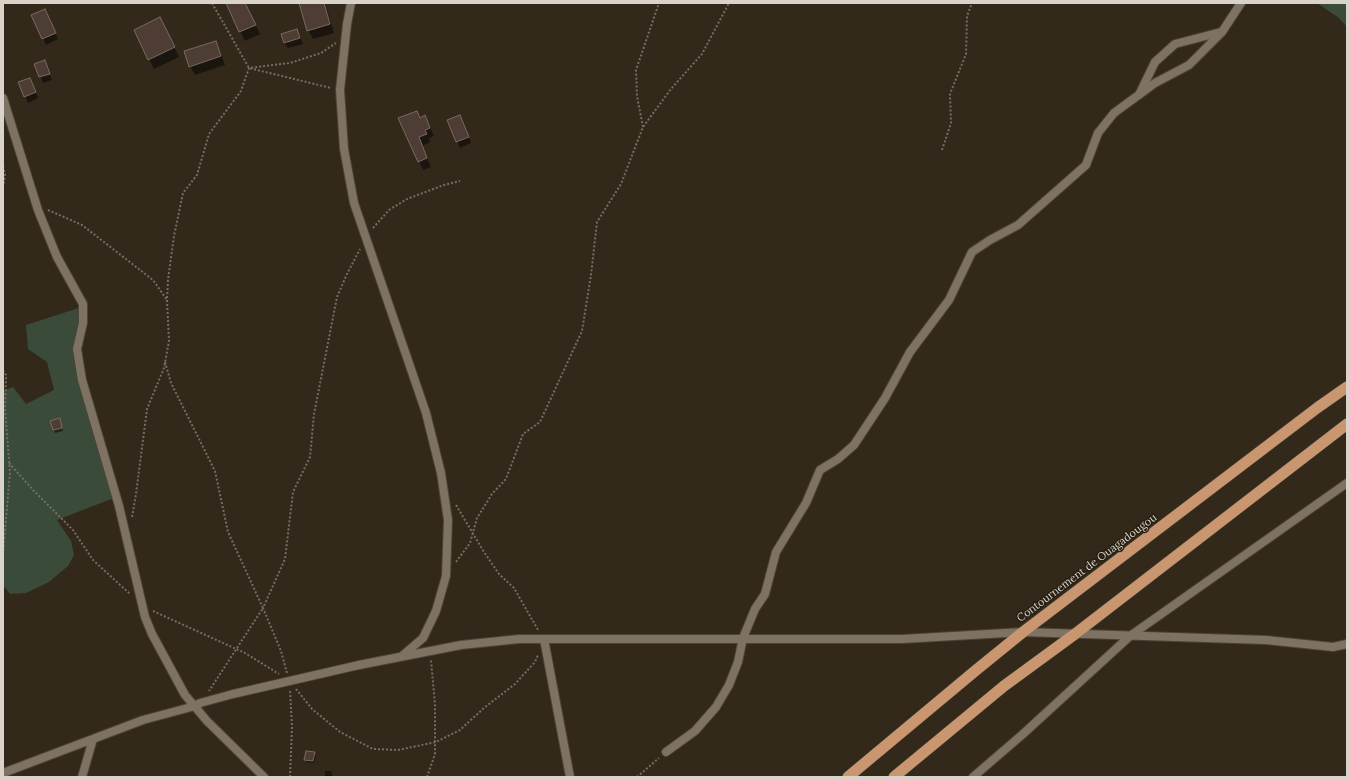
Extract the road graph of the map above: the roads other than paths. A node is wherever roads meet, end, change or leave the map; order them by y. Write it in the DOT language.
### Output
graph roads {
  1 [pos="351,3"];
  2 [pos="1241,3"];
  3 [pos="1222,32"];
  4 [pos="1139,96"];
  5 [pos="3,98"];
  6 [pos="1347,387"];
  7 [pos="1347,424"];
  8 [pos="1347,483"];
  9 [pos="1023,632"];
  10 [pos="1075,634"];
  11 [pos="1130,636"];
  12 [pos="743,638"];
  13 [pos="544,639"];
  14 [pos="1347,644"];
  15 [pos="401,656"];
  16 [pos="198,705"];
  17 [pos="93,739"];
  18 [pos="666,752"];
  19 [pos="3,774"];
  20 [pos="82,777"];
  21 [pos="264,777"];
  22 [pos="570,777"];
  23 [pos="848,777"];
  24 [pos="894,777"];
  25 [pos="973,777"];
  1 -- 15 [label="street"];
  2 -- 3 [label="street"];
  3 -- 4 [label="street"];
  3 -- 4 [label="street"];
  4 -- 12 [label="street"];
  5 -- 16 [label="street"];
  6 -- 9 [label="highway, Contournement de Ouagadougou"];
  7 -- 10 [label="highway"];
  8 -- 11 [label="street"];
  9 -- 10 [label="street"];
  9 -- 12 [label="street"];
  9 -- 23 [label="highway, Contournement de Ouagadougou"];
  10 -- 11 [label="street"];
  10 -- 24 [label="highway"];
  11 -- 14 [label="street"];
  11 -- 25 [label="street"];
  12 -- 13 [label="street"];
  12 -- 18 [label="street"];
  13 -- 15 [label="street"];
  13 -- 22 [label="street"];
  15 -- 16 [label="street"];
  16 -- 17 [label="street"];
  16 -- 21 [label="street"];
  17 -- 19 [label="street"];
  17 -- 20 [label="street"];
}
